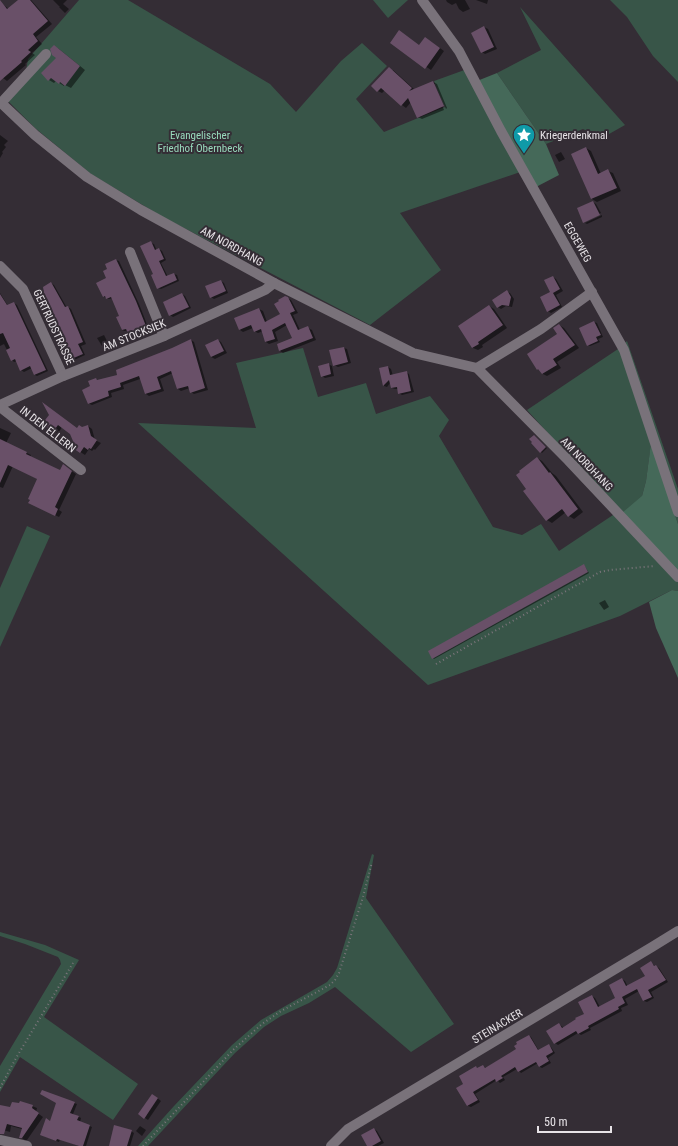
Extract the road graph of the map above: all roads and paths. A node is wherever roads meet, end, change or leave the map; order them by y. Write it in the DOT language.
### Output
graph roads {
  1 [pos="422,0"];
  2 [pos="46,54"];
  3 [pos="1,102"];
  4 [pos="130,252"];
  5 [pos="0,266"];
  6 [pos="274,283"];
  7 [pos="592,292"];
  8 [pos="164,336"];
  9 [pos="477,368"];
  10 [pos="63,376"];
  11 [pos="0,406"];
  12 [pos="81,470"];
  13 [pos="678,512"];
  14 [pos="667,565"];
  15 [pos="678,578"];
  16 [pos="436,664"];
  17 [pos="372,862"];
  18 [pos="678,931"];
  19 [pos="73,963"];
  20 [pos="0,1088"];
  21 [pos="0,1140"];
  22 [pos="27,1146"];
  23 [pos="143,1146"];
  24 [pos="331,1146"];
  1 -- 7 [label="street, EGGEWEG"];
  2 -- 3 [label="street"];
  3 -- 6 [label="street, AM NORDHANG"];
  4 -- 8 [label="street"];
  5 -- 10 [label="street, GERTRUDSTRASSE"];
  6 -- 8 [label="street, AM STOCKSIEK"];
  6 -- 9 [label="street, AM NORDHANG"];
  7 -- 9 [label="street"];
  7 -- 13 [label="street, EGGEWEG"];
  8 -- 10 [label="street, AM STOCKSIEK"];
  9 -- 14 [label="street, AM NORDHANG"];
  10 -- 11 [label="street, AM STOCKSIEK"];
  11 -- 12 [label="street, IN DEN ELLERN"];
  14 -- 15 [label="street, AM NORDHANG"];
  14 -- 16 [label="path"];
  17 -- 23 [label="path"];
  18 -- 24 [label="street, STEINACKER"];
  19 -- 20 [label="path"];
  21 -- 22 [label="street"];
}
